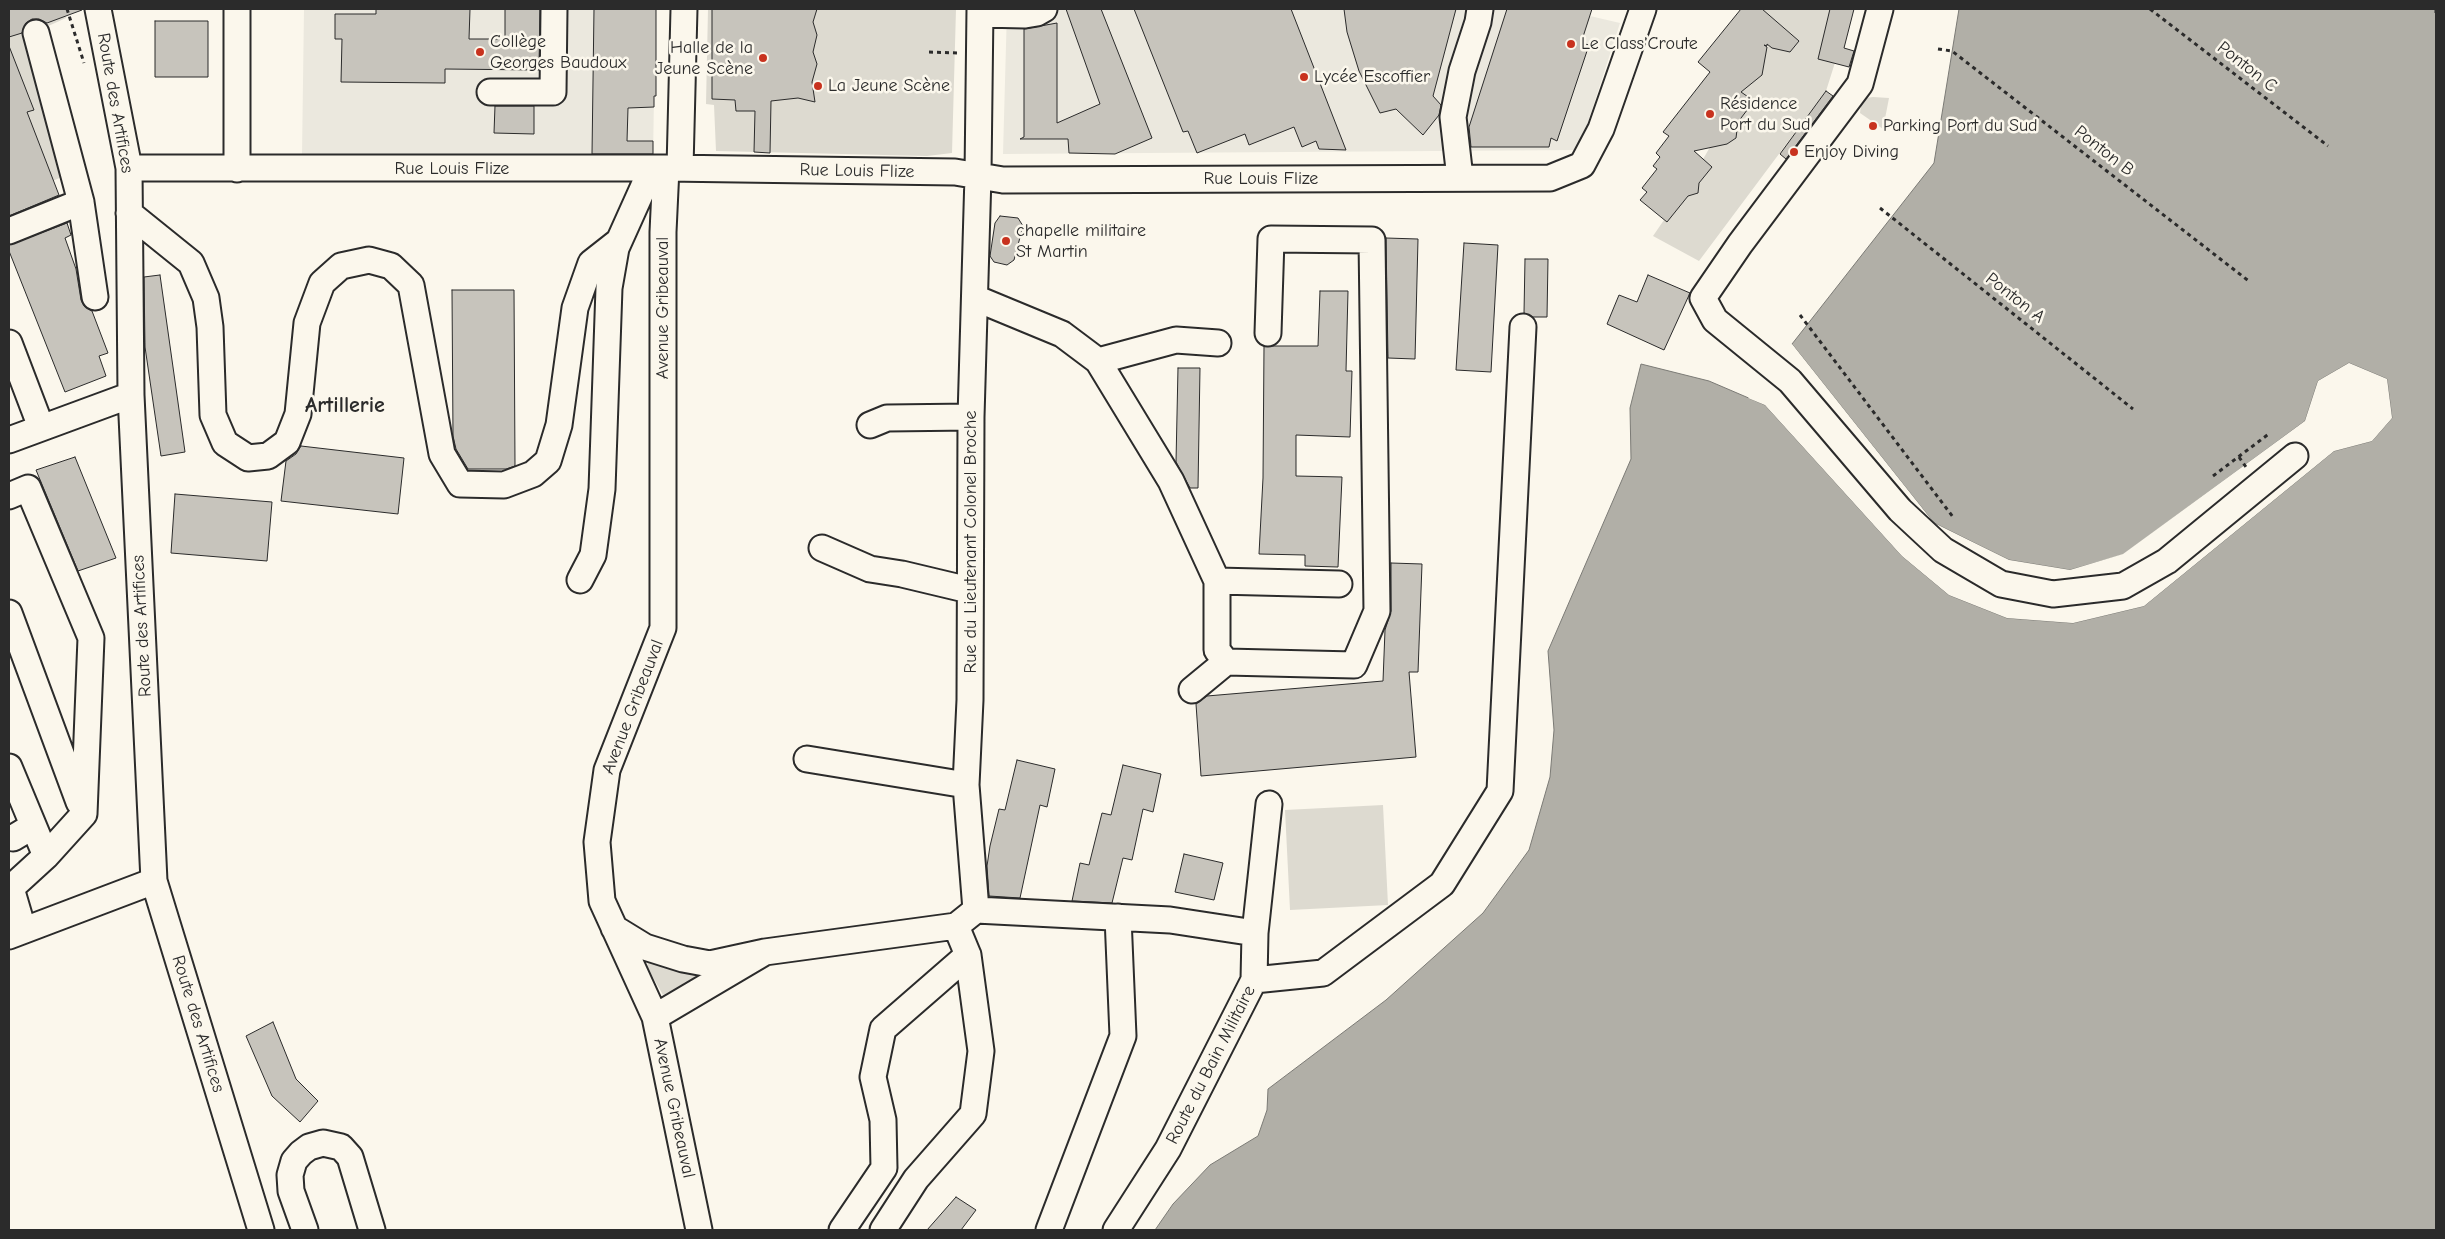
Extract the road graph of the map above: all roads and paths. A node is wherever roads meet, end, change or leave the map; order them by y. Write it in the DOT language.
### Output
graph roads {
  1 [pos="98,9"];
  2 [pos="237,9"];
  3 [pos="554,9"];
  4 [pos="684,9"];
  5 [pos="1044,9"];
  6 [pos="1480,9"];
  7 [pos="1643,9"];
  8 [pos="1880,9"];
  9 [pos="2150,9"];
  10 [pos="2436,9"];
  11 [pos="977,10"];
  12 [pos="2436,15"];
  13 [pos="36,33"];
  14 [pos="1938,49"];
  15 [pos="930,52"];
  16 [pos="971,54"];
  17 [pos="490,92"];
  18 [pos="2328,146"];
  19 [pos="129,168"];
  20 [pos="666,168"];
  21 [pos="237,169"];
  22 [pos="966,173"];
  23 [pos="1460,178"];
  24 [pos="80,202"];
  25 [pos="1880,208"];
  26 [pos="130,213"];
  27 [pos="9,231"];
  28 [pos="619,241"];
  29 [pos="2250,282"];
  30 [pos="95,297"];
  31 [pos="975,298"];
  32 [pos="1800,315"];
  33 [pos="1523,327"];
  34 [pos="1268,333"];
  35 [pos="9,343"];
  36 [pos="1218,343"];
  37 [pos="1098,361"];
  38 [pos="131,395"];
  39 [pos="2133,409"];
  40 [pos="971,417"];
  41 [pos="870,425"];
  42 [pos="41,427"];
  43 [pos="2270,433"];
  44 [pos="9,440"];
  45 [pos="2295,456"];
  46 [pos="2213,476"];
  47 [pos="9,496"];
  48 [pos="1953,517"];
  49 [pos="822,548"];
  50 [pos="580,580"];
  51 [pos="1217,581"];
  52 [pos="1339,584"];
  53 [pos="969,590"];
  54 [pos="9,613"];
  55 [pos="1226,662"];
  56 [pos="1192,690"];
  57 [pos="808,758"];
  58 [pos="9,767"];
  59 [pos="966,785"];
  60 [pos="1269,804"];
  61 [pos="84,814"];
  62 [pos="20,820"];
  63 [pos="46,856"];
  64 [pos="154,881"];
  65 [pos="976,910"];
  66 [pos="1118,917"];
  67 [pos="956,926"];
  68 [pos="614,928"];
  69 [pos="16,933"];
  70 [pos="1256,933"];
  71 [pos="765,952"];
  72 [pos="968,955"];
  73 [pos="1254,980"];
  74 [pos="655,1017"];
  75 [pos="261,1230"];
  76 [pos="305,1230"];
  77 [pos="372,1230"];
  78 [pos="699,1230"];
  79 [pos="842,1230"];
  80 [pos="883,1230"];
  81 [pos="1049,1230"];
  82 [pos="1116,1230"];
  1 -- 19 [label="street, Route des Artifices"];
  2 -- 21 [label="street"];
  3 -- 17 [label="street"];
  4 -- 20 [label="street, Avenue Gribeauval"];
  5 -- 11 [label="street"];
  6 -- 23 [label="street"];
  7 -- 23 [label="street, Rue Louis Flize"];
  8 -- 45 [label="street"];
  9 -- 18 [label="path, Ponton C"];
  10 -- 12 [label="path"];
  11 -- 16 [label="street"];
  11 -- 22 [label="street, Rue du Lieutenant Colonel Broche"];
  13 -- 24 [label="street"];
  14 -- 29 [label="path, Ponton B"];
  15 -- 16 [label="path"];
  16 -- 22 [label="street"];
  19 -- 21 [label="street, Rue Louis Flize"];
  19 -- 26 [label="street, Route des Artifices"];
  20 -- 21 [label="street, Rue Louis Flize"];
  20 -- 22 [label="street, Rue Louis Flize"];
  20 -- 28 [label="street"];
  20 -- 68 [label="street, Avenue Gribeauval"];
  22 -- 23 [label="street, Rue Louis Flize"];
  22 -- 31 [label="street, Rue du Lieutenant Colonel Broche"];
  24 -- 27 [label="street"];
  24 -- 30 [label="street"];
  25 -- 39 [label="path, Ponton A"];
  26 -- 28 [label="street"];
  26 -- 38 [label="street, Route des Artifices"];
  28 -- 50 [label="street"];
  31 -- 37 [label="street"];
  31 -- 40 [label="street, Rue du Lieutenant Colonel Broche"];
  32 -- 48 [label="path"];
  33 -- 73 [label="street"];
  34 -- 55 [label="street"];
  35 -- 42 [label="street"];
  36 -- 37 [label="street"];
  37 -- 51 [label="street"];
  38 -- 42 [label="street"];
  38 -- 64 [label="street, Route des Artifices"];
  40 -- 41 [label="street"];
  40 -- 53 [label="street, Rue du Lieutenant Colonel Broche"];
  42 -- 44 [label="street"];
  43 -- 46 [label="path"];
  47 -- 61 [label="street"];
  49 -- 53 [label="street"];
  51 -- 52 [label="street"];
  51 -- 55 [label="street"];
  53 -- 59 [label="street, Rue du Lieutenant Colonel Broche"];
  54 -- 61 [label="street"];
  55 -- 56 [label="street"];
  57 -- 59 [label="street"];
  58 -- 62 [label="street"];
  59 -- 65 [label="street, Rue du Lieutenant Colonel Broche"];
  60 -- 70 [label="street, Route du Bain Militaire"];
  61 -- 63 [label="street"];
  62 -- 63 [label="street"];
  63 -- 69 [label="street"];
  64 -- 69 [label="street"];
  64 -- 75 [label="street, Route des Artifices"];
  65 -- 66 [label="street"];
  65 -- 67 [label="street"];
  66 -- 70 [label="street"];
  66 -- 81 [label="street"];
  67 -- 71 [label="street"];
  67 -- 72 [label="street"];
  68 -- 71 [label="street"];
  68 -- 74 [label="street, Avenue Gribeauval"];
  70 -- 73 [label="street, Route du Bain Militaire"];
  71 -- 74 [label="street"];
  72 -- 79 [label="street"];
  72 -- 80 [label="street"];
  73 -- 82 [label="street, Route du Bain Militaire"];
  74 -- 78 [label="street, Avenue Gribeauval"];
  76 -- 77 [label="street"];
}
